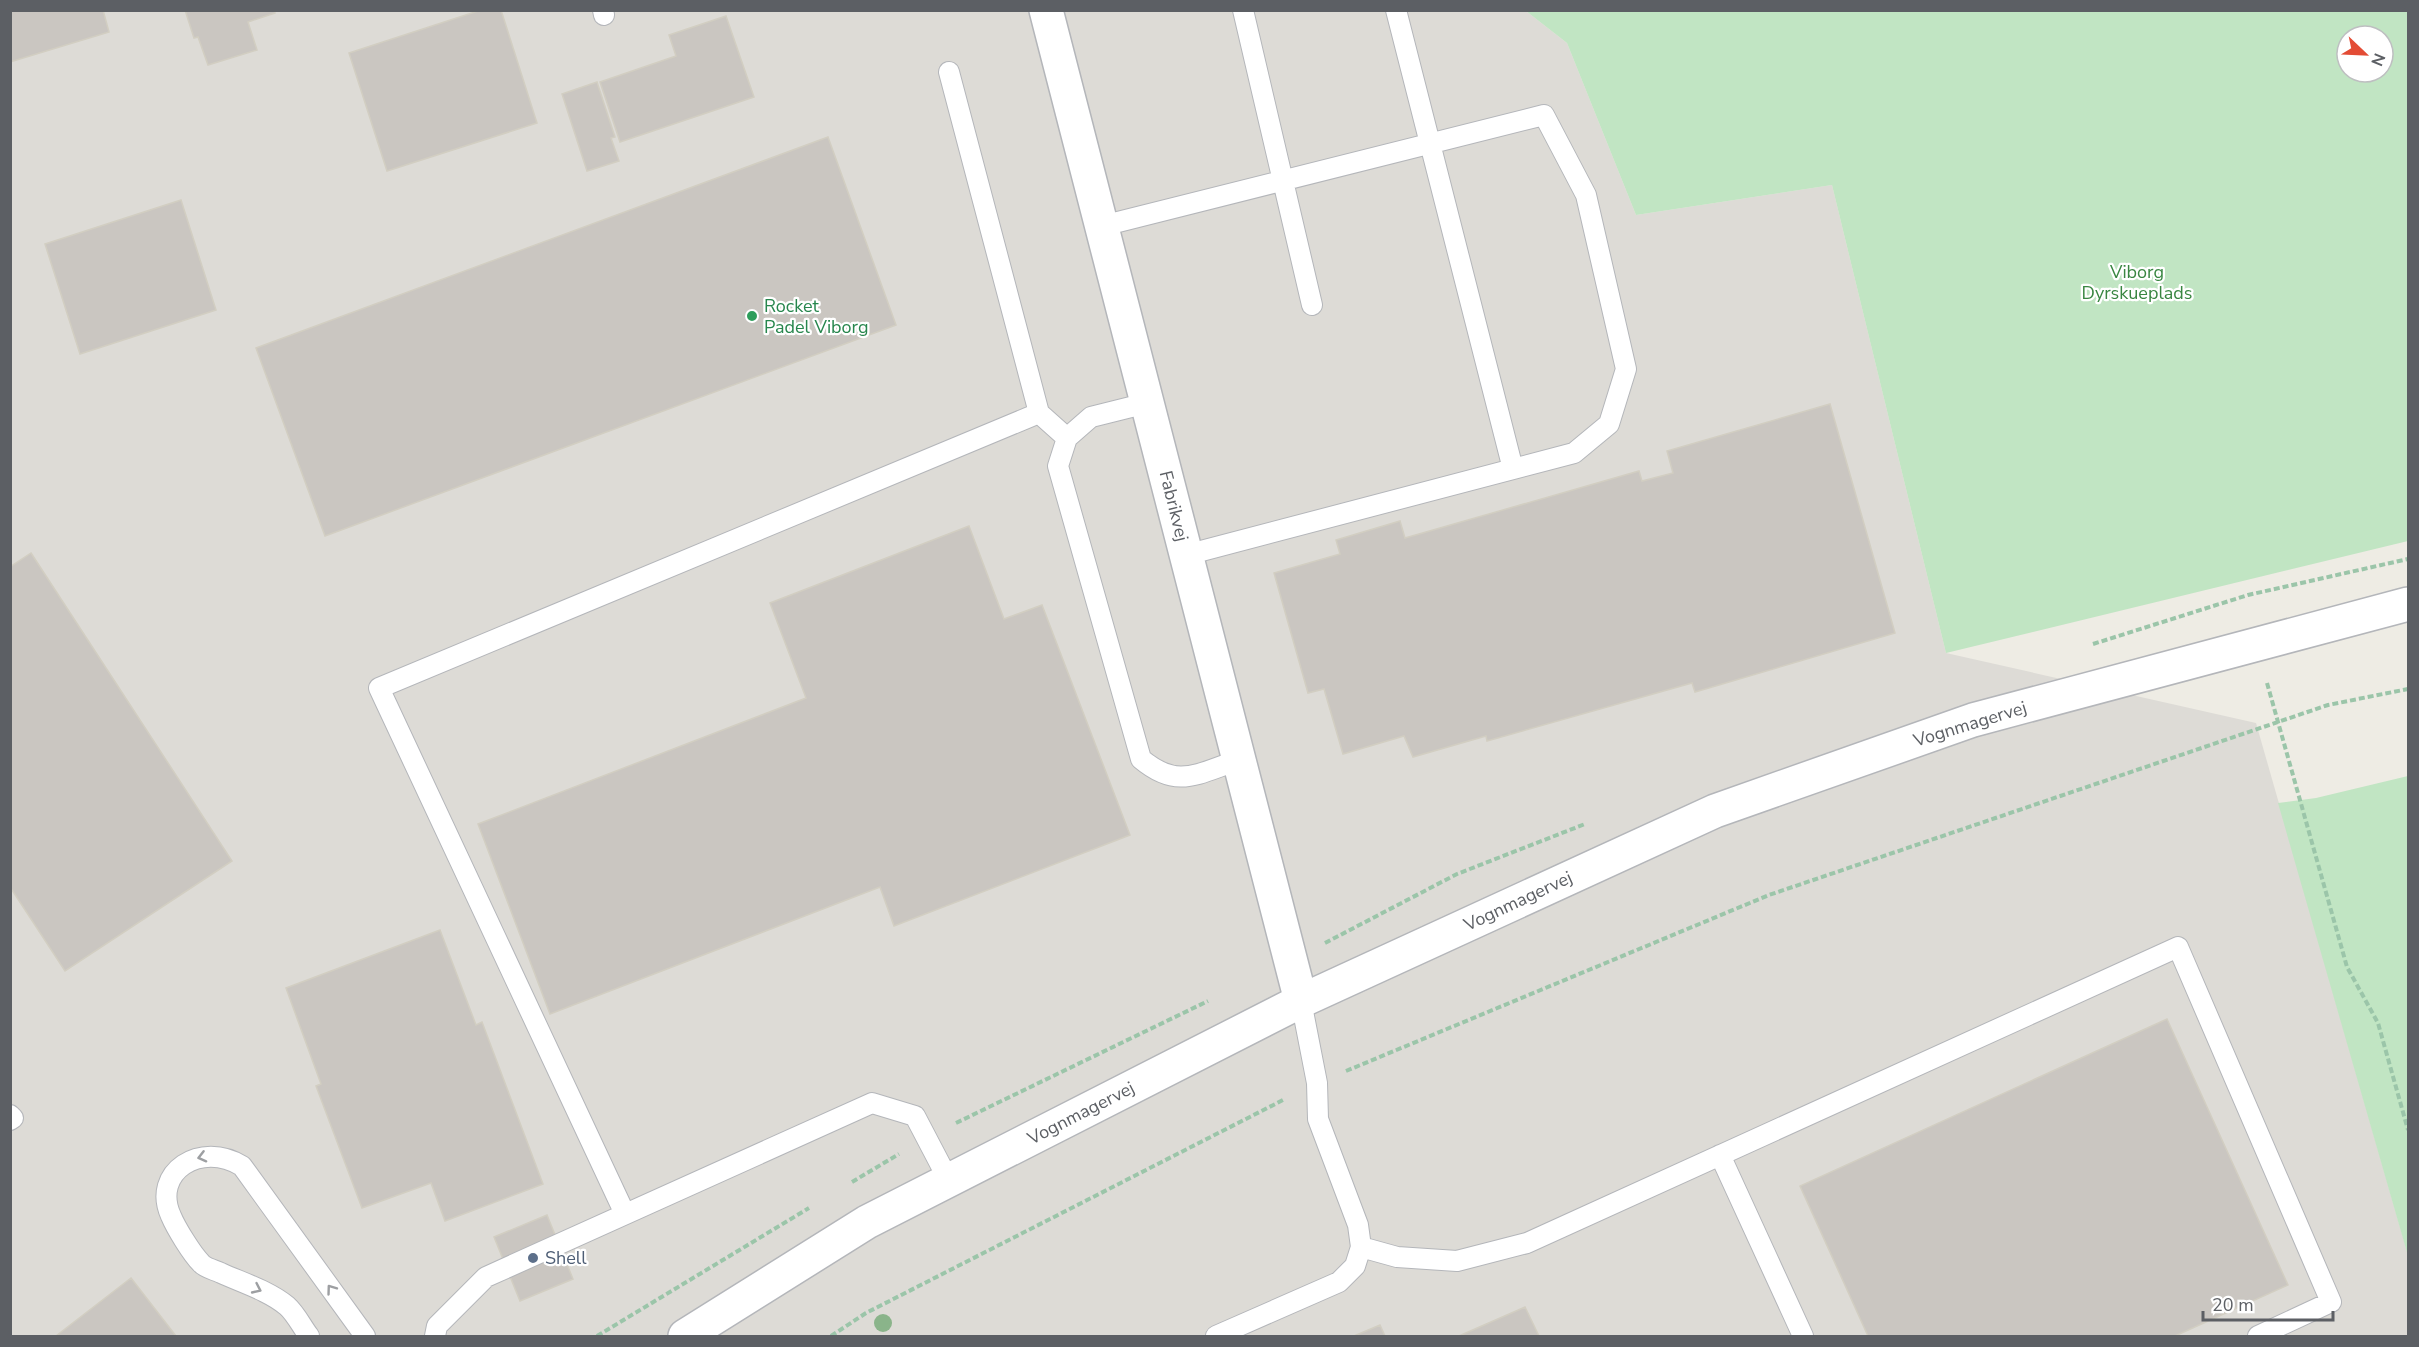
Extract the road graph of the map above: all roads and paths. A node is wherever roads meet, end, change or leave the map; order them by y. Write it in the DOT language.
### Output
graph roads {
  1 [pos="1046,10"];
  2 [pos="1243,10"];
  3 [pos="1396,10"];
  4 [pos="949,72"];
  5 [pos="1430,143"];
  6 [pos="1283,180"];
  7 [pos="1102,226"];
  8 [pos="1312,305"];
  9 [pos="1147,403"];
  10 [pos="1040,413"];
  11 [pos="1067,438"];
  12 [pos="1513,469"];
  13 [pos="1186,555"];
  14 [pos="2409,604"];
  15 [pos="2409,689"];
  16 [pos="2276,723"];
  17 [pos="1239,760"];
  18 [pos="1301,1001"];
  19 [pos="1317,1083"];
  20 [pos="10,1115"];
  21 [pos="10,1120"];
  22 [pos="2409,1130"];
  23 [pos="1720,1155"];
  24 [pos="948,1181"];
  25 [pos="625,1214"];
  26 [pos="1362,1247"];
  27 [pos="309,1336"];
  28 [pos="365,1336"];
  29 [pos="435,1336"];
  30 [pos="685,1336"];
  31 [pos="831,1336"];
  32 [pos="1216,1336"];
  33 [pos="1803,1336"];
  34 [pos="2258,1336"];
  1 -- 7 [label="street, Fabrikvej"];
  2 -- 6 [label="lane"];
  3 -- 5 [label="lane"];
  4 -- 10 [label="lane"];
  5 -- 6 [label="lane"];
  5 -- 12 [label="lane"];
  5 -- 12 [label="lane"];
  6 -- 7 [label="lane"];
  6 -- 8 [label="lane"];
  7 -- 9 [label="street, Fabrikvej"];
  9 -- 11 [label="lane"];
  9 -- 13 [label="street, Fabrikvej"];
  10 -- 11 [label="lane"];
  10 -- 25 [label="lane"];
  11 -- 17 [label="lane"];
  12 -- 13 [label="lane"];
  13 -- 17 [label="street, Fabrikvej"];
  14 -- 18 [label="street, Vognmagervej"];
  15 -- 16 [label="path"];
  16 -- 19 [label="path"];
  16 -- 22 [label="path"];
  17 -- 18 [label="street, Fabrikvej"];
  18 -- 19 [label="lane"];
  18 -- 24 [label="street, Vognmagervej"];
  19 -- 26 [label="lane"];
  19 -- 31 [label="path"];
  20 -- 21 [label="lane"];
  23 -- 26 [label="lane"];
  23 -- 33 [label="lane"];
  23 -- 34 [label="lane"];
  24 -- 25 [label="lane"];
  24 -- 30 [label="street, Vognmagervej"];
  25 -- 29 [label="lane"];
  26 -- 32 [label="lane"];
  28 -- 27 [label="lane, one-way"];
}
